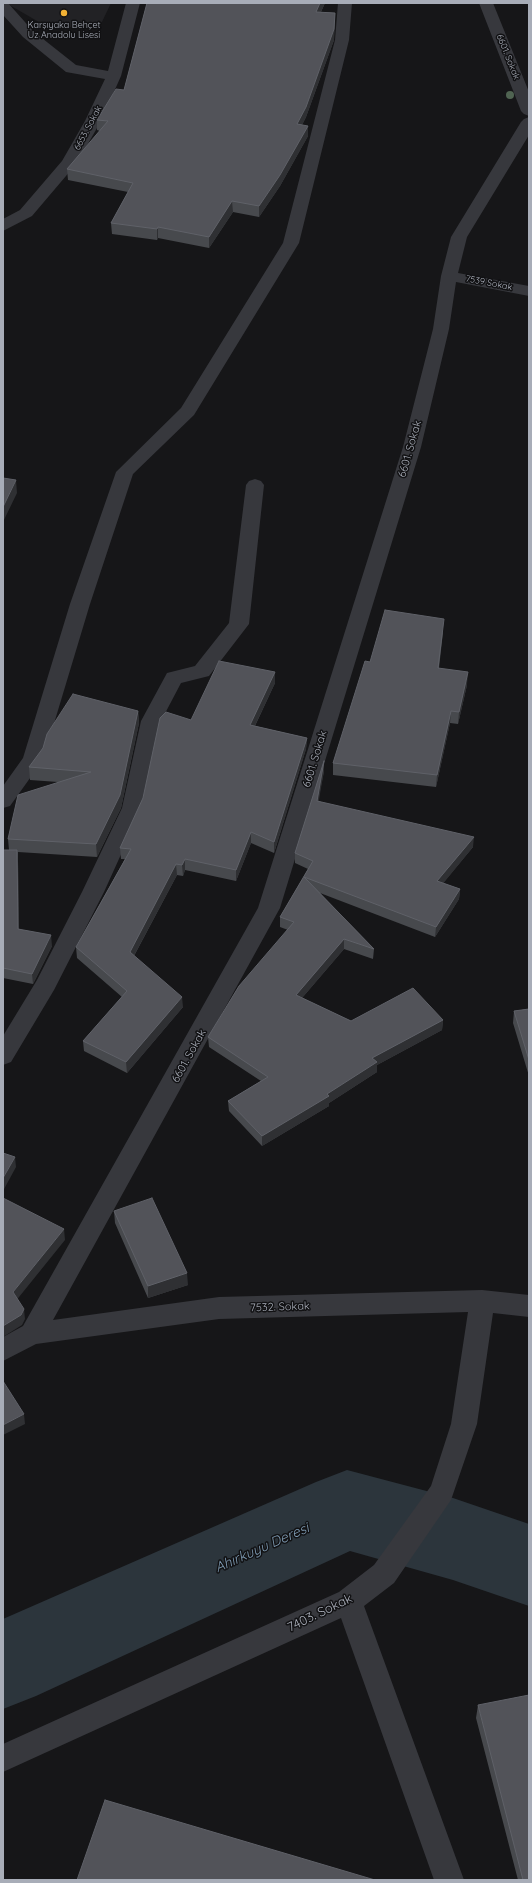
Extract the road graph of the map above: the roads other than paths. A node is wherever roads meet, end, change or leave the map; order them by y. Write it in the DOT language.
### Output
graph roads {
  1 [pos="133,3"];
  2 [pos="345,3"];
  3 [pos="486,3"];
  4 [pos="5,12"];
  5 [pos="114,76"];
  6 [pos="529,111"];
  7 [pos="529,122"];
  8 [pos="3,226"];
  9 [pos="449,276"];
  10 [pos="529,291"];
  11 [pos="255,485"];
  12 [pos="3,802"];
  13 [pos="3,1056"];
  14 [pos="482,1301"];
  15 [pos="529,1306"];
  16 [pos="32,1334"];
  17 [pos="3,1350"];
  18 [pos="350,1601"];
  19 [pos="3,1758"];
  20 [pos="449,1880"];
  1 -- 5 [label="street, 6653. Sokak"];
  2 -- 12 [label="street"];
  3 -- 6 [label="street, 6601. Sokak"];
  4 -- 5 [label="street"];
  5 -- 8 [label="street, 6653. Sokak"];
  7 -- 9 [label="street, 6601. Sokak"];
  9 -- 10 [label="street, 7539 Sokak"];
  9 -- 16 [label="street, 6601. Sokak"];
  11 -- 13 [label="street"];
  14 -- 15 [label="street, 7532. Sokak"];
  14 -- 16 [label="street, 7532. Sokak"];
  14 -- 18 [label="street, 7403. Sokak"];
  16 -- 17 [label="street"];
  18 -- 19 [label="street, 7403. Sokak"];
  18 -- 20 [label="street"];
}
